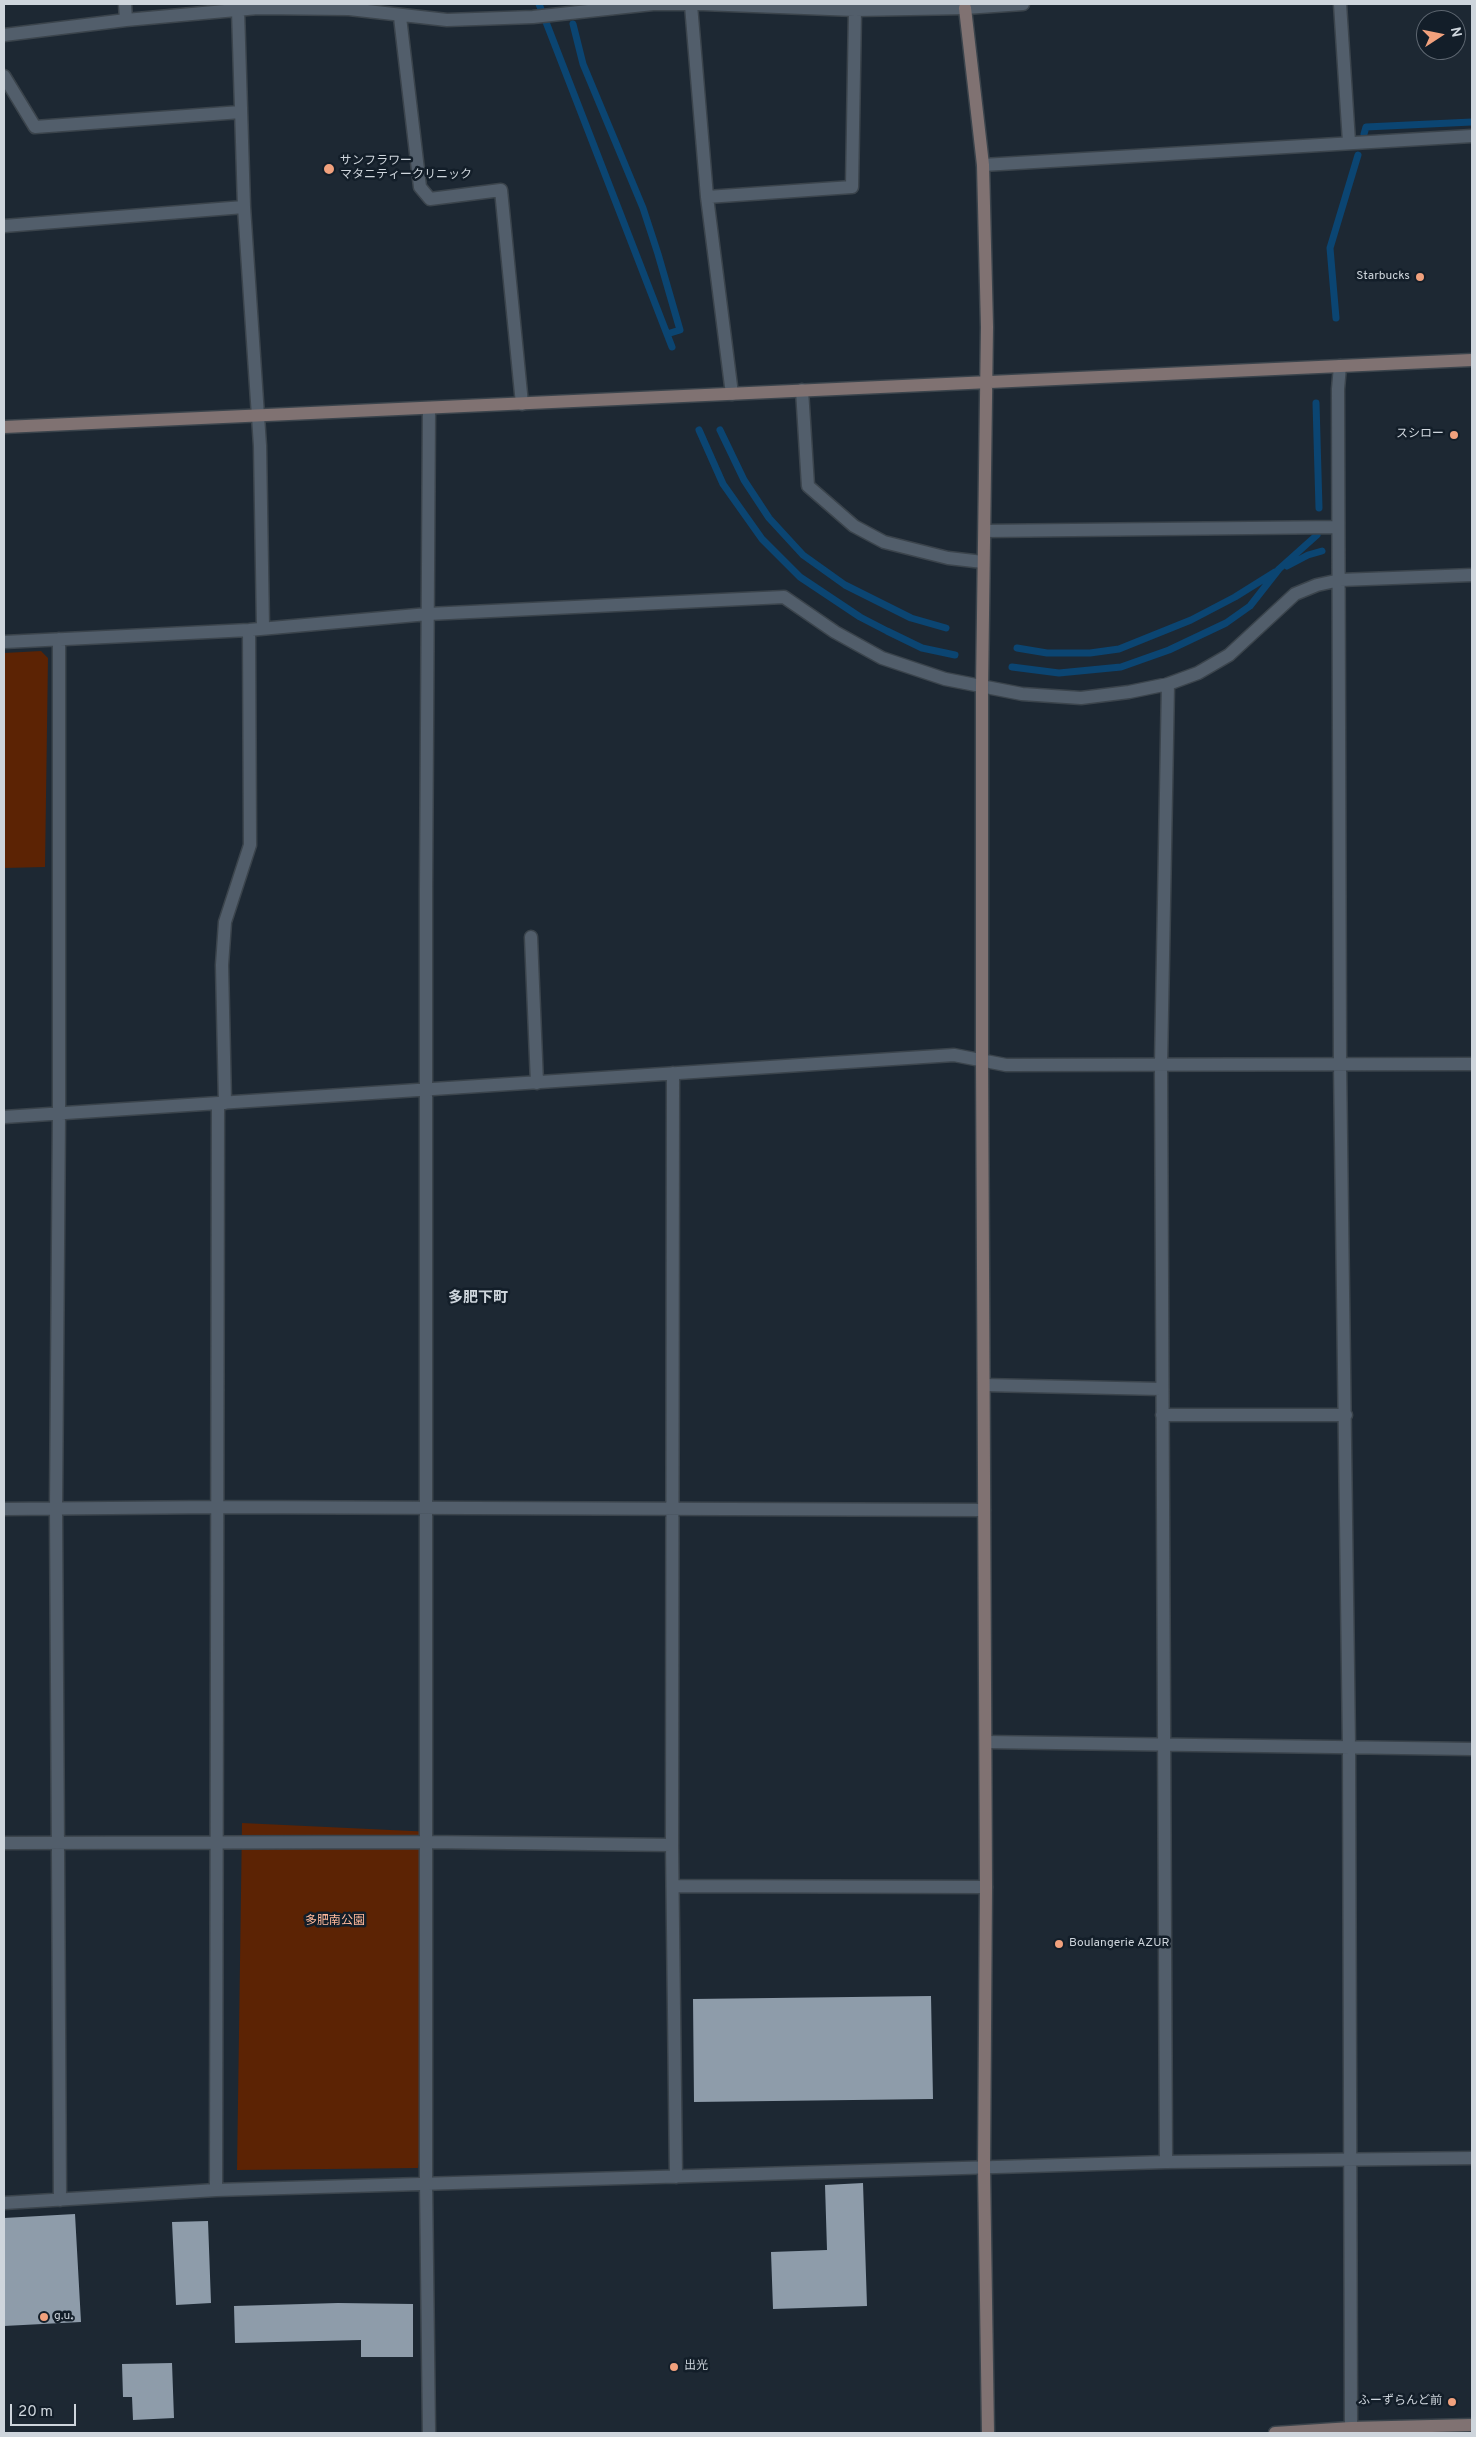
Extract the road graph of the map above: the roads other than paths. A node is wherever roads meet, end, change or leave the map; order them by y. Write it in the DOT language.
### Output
graph roads {
  1 [pos="125,4"];
  2 [pos="653,4"];
  3 [pos="691,4"];
  4 [pos="1023,4"];
  5 [pos="1340,4"];
  6 [pos="258,6"];
  7 [pos="966,6"];
  8 [pos="374,8"];
  9 [pos="192,9"];
  10 [pos="238,10"];
  11 [pos="855,10"];
  12 [pos="560,11"];
  13 [pos="400,17"];
  14 [pos="126,20"];
  15 [pos="4,35"];
  16 [pos="4,76"];
  17 [pos="241,112"];
  18 [pos="1472,136"];
  19 [pos="1349,142"];
  20 [pos="983,165"];
  21 [pos="707,197"];
  22 [pos="244,207"];
  23 [pos="4,226"];
  24 [pos="1472,360"];
  25 [pos="1340,366"];
  26 [pos="987,382"];
  27 [pos="802,390"];
  28 [pos="732,394"];
  29 [pos="522,404"];
  30 [pos="429,408"];
  31 [pos="258,415"];
  32 [pos="4,427"];
  33 [pos="1338,527"];
  34 [pos="984,531"];
  35 [pos="983,562"];
  36 [pos="1472,575"];
  37 [pos="1340,580"];
  38 [pos="428,614"];
  39 [pos="262,628"];
  40 [pos="249,630"];
  41 [pos="59,639"];
  42 [pos="4,642"];
  43 [pos="1168,684"];
  44 [pos="982,686"];
  45 [pos="531,937"];
  46 [pos="982,1061"];
  47 [pos="1340,1064"];
  48 [pos="1472,1064"];
  49 [pos="1161,1065"];
  50 [pos="673,1073"];
  51 [pos="537,1083"];
  52 [pos="426,1090"];
  53 [pos="221,1104"];
  54 [pos="59,1113"];
  55 [pos="4,1117"];
  56 [pos="984,1385"];
  57 [pos="1162,1389"];
  58 [pos="1162,1415"];
  59 [pos="1346,1415"];
  60 [pos="217,1507"];
  61 [pos="427,1508"];
  62 [pos="671,1508"];
  63 [pos="4,1509"];
  64 [pos="56,1509"];
  65 [pos="984,1510"];
  66 [pos="986,1742"];
  67 [pos="1166,1745"];
  68 [pos="1349,1747"];
  69 [pos="1472,1749"];
  70 [pos="217,1842"];
  71 [pos="428,1842"];
  72 [pos="4,1843"];
  73 [pos="59,1843"];
  74 [pos="672,1845"];
  75 [pos="673,1886"];
  76 [pos="986,1887"];
  77 [pos="1472,2158"];
  78 [pos="1348,2160"];
  79 [pos="1166,2162"];
  80 [pos="984,2168"];
  81 [pos="676,2178"];
  82 [pos="426,2184"];
  83 [pos="216,2190"];
  84 [pos="60,2200"];
  85 [pos="4,2203"];
  86 [pos="1472,2425"];
  87 [pos="1351,2428"];
  88 [pos="1397,2431"];
  89 [pos="429,2433"];
  90 [pos="988,2433"];
  91 [pos="1275,2433"];
  1 -- 14 [label="street"];
  2 -- 3 [label="street"];
  2 -- 12 [label="street"];
  3 -- 11 [label="street"];
  3 -- 21 [label="street"];
  4 -- 7 [label="street"];
  5 -- 19 [label="street"];
  6 -- 8 [label="street"];
  6 -- 10 [label="street"];
  7 -- 11 [label="street"];
  7 -- 20 [label="street"];
  8 -- 13 [label="street"];
  9 -- 10 [label="street"];
  9 -- 14 [label="street"];
  10 -- 17 [label="street"];
  11 -- 21 [label="street"];
  12 -- 13 [label="street"];
  13 -- 29 [label="street"];
  14 -- 15 [label="street"];
  16 -- 17 [label="street"];
  17 -- 22 [label="street"];
  18 -- 19 [label="street"];
  19 -- 20 [label="street"];
  20 -- 26 [label="street"];
  21 -- 28 [label="street"];
  22 -- 23 [label="street"];
  22 -- 31 [label="street"];
  24 -- 25 [label="street"];
  25 -- 26 [label="street"];
  25 -- 33 [label="street"];
  26 -- 27 [label="street"];
  26 -- 34 [label="street"];
  27 -- 28 [label="street"];
  27 -- 35 [label="street"];
  28 -- 29 [label="street"];
  29 -- 30 [label="street"];
  30 -- 31 [label="street"];
  30 -- 38 [label="street"];
  31 -- 32 [label="street"];
  31 -- 39 [label="street"];
  33 -- 34 [label="street"];
  33 -- 37 [label="street"];
  34 -- 35 [label="street"];
  35 -- 44 [label="street"];
  36 -- 37 [label="street"];
  37 -- 43 [label="street"];
  37 -- 47 [label="street"];
  38 -- 39 [label="street"];
  38 -- 44 [label="street"];
  38 -- 52 [label="street"];
  39 -- 40 [label="street"];
  40 -- 41 [label="street"];
  40 -- 53 [label="street"];
  41 -- 42 [label="street"];
  41 -- 54 [label="street"];
  43 -- 44 [label="street"];
  43 -- 49 [label="street"];
  44 -- 46 [label="street"];
  45 -- 51 [label="street"];
  46 -- 49 [label="street"];
  46 -- 50 [label="street"];
  46 -- 56 [label="street"];
  47 -- 48 [label="street"];
  47 -- 49 [label="street"];
  47 -- 59 [label="street"];
  49 -- 57 [label="street"];
  50 -- 51 [label="street"];
  50 -- 62 [label="street"];
  51 -- 52 [label="street"];
  52 -- 53 [label="street"];
  52 -- 61 [label="street"];
  53 -- 54 [label="street"];
  53 -- 60 [label="street"];
  54 -- 55 [label="street"];
  54 -- 64 [label="street"];
  56 -- 57 [label="street"];
  56 -- 65 [label="street"];
  57 -- 58 [label="street"];
  58 -- 59 [label="street"];
  58 -- 67 [label="street"];
  59 -- 68 [label="street"];
  60 -- 61 [label="street"];
  60 -- 64 [label="street"];
  60 -- 70 [label="street"];
  61 -- 62 [label="street"];
  61 -- 71 [label="street"];
  62 -- 65 [label="street"];
  62 -- 74 [label="street"];
  63 -- 64 [label="street"];
  64 -- 73 [label="street"];
  65 -- 66 [label="street"];
  66 -- 67 [label="street"];
  66 -- 76 [label="street"];
  67 -- 68 [label="street"];
  67 -- 79 [label="street"];
  68 -- 69 [label="street"];
  68 -- 78 [label="street"];
  70 -- 71 [label="street"];
  70 -- 73 [label="street"];
  70 -- 83 [label="street"];
  71 -- 74 [label="street"];
  71 -- 82 [label="street"];
  72 -- 73 [label="street"];
  73 -- 84 [label="street"];
  74 -- 75 [label="street"];
  75 -- 76 [label="street"];
  75 -- 81 [label="street"];
  76 -- 80 [label="street"];
  77 -- 78 [label="street"];
  78 -- 79 [label="street"];
  78 -- 87 [label="street"];
  79 -- 80 [label="street"];
  80 -- 81 [label="street"];
  80 -- 90 [label="street"];
  81 -- 82 [label="street"];
  82 -- 83 [label="street"];
  82 -- 89 [label="street"];
  83 -- 84 [label="street"];
  84 -- 85 [label="street"];
  86 -- 88 [label="street"];
  87 -- 88 [label="street"];
  87 -- 91 [label="street"];
}
